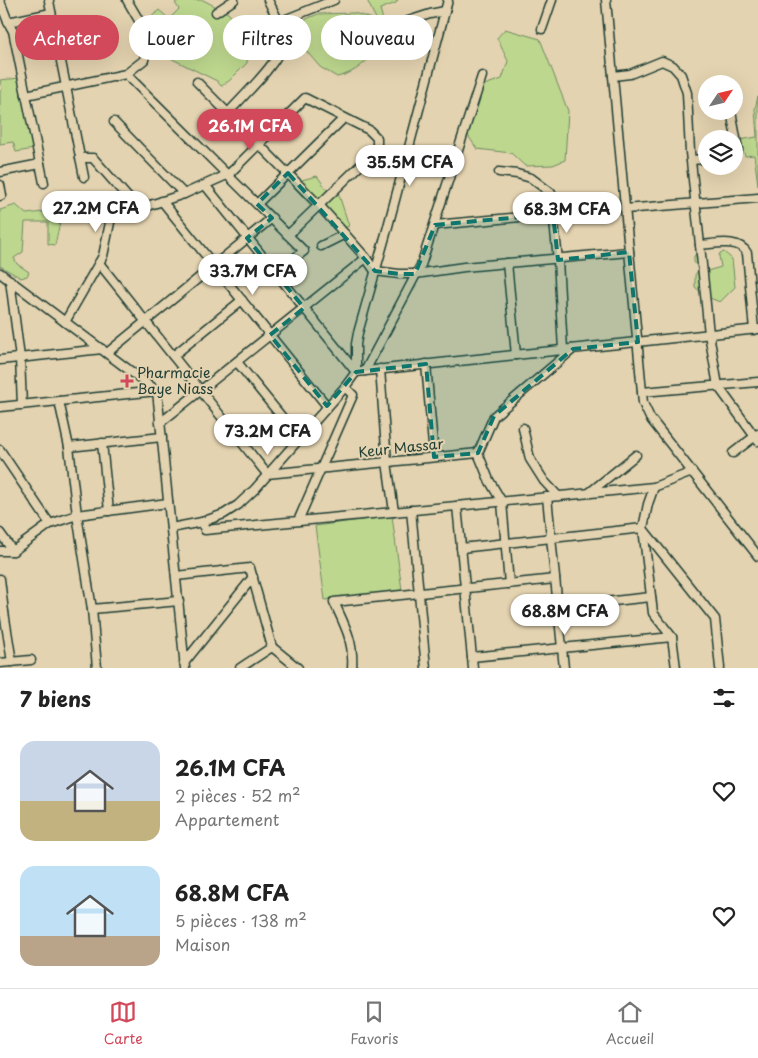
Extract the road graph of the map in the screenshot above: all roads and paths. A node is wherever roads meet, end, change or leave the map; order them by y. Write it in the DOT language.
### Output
graph roads {
  1 [pos="49,0"];
  2 [pos="126,0"];
  3 [pos="234,0"];
  4 [pos="268,0"];
  5 [pos="334,0"];
  6 [pos="448,0"];
  7 [pos="552,0"];
  8 [pos="606,0"];
  9 [pos="0,1"];
  10 [pos="312,3"];
  11 [pos="445,11"];
  12 [pos="216,12"];
  13 [pos="51,13"];
  14 [pos="276,15"];
  15 [pos="291,15"];
  16 [pos="427,15"];
  17 [pos="8,22"];
  18 [pos="542,29"];
  19 [pos="60,60"];
  20 [pos="275,60"];
  21 [pos="126,74"];
  22 [pos="482,76"];
  23 [pos="613,76"];
  24 [pos="197,82"];
  25 [pos="66,87"];
  26 [pos="26,95"];
  27 [pos="228,113"];
  28 [pos="344,118"];
  29 [pos="114,122"];
  30 [pos="259,144"];
  31 [pos="80,158"];
  32 [pos="691,160"];
  33 [pos="698,160"];
  34 [pos="40,164"];
  35 [pos="0,172"];
  36 [pos="499,172"];
  37 [pos="288,173"];
  38 [pos="228,174"];
  39 [pos="84,177"];
  40 [pos="44,183"];
  41 [pos="0,185"];
  42 [pos="205,185"];
  43 [pos="184,194"];
  44 [pos="0,196"];
  45 [pos="758,198"];
  46 [pos="162,201"];
  47 [pos="696,203"];
  48 [pos="257,204"];
  49 [pos="320,205"];
  50 [pos="138,209"];
  51 [pos="625,209"];
  52 [pos="553,214"];
  53 [pos="272,218"];
  54 [pos="435,226"];
  55 [pos="345,234"];
  56 [pos="288,235"];
  57 [pos="247,238"];
  58 [pos="700,245"];
  59 [pos="321,246"];
  60 [pos="629,252"];
  61 [pos="366,258"];
  62 [pos="558,260"];
  63 [pos="99,263"];
  64 [pos="507,263"];
  65 [pos="214,265"];
  66 [pos="375,271"];
  67 [pos="275,272"];
  68 [pos="0,273"];
  69 [pos="416,274"];
  70 [pos="10,280"];
  71 [pos="242,300"];
  72 [pos="304,308"];
  73 [pos="145,321"];
  74 [pos="65,322"];
  75 [pos="756,329"];
  76 [pos="709,334"];
  77 [pos="270,335"];
  78 [pos="638,342"];
  79 [pos="573,349"];
  80 [pos="563,350"];
  81 [pos="105,351"];
  82 [pos="516,355"];
  83 [pos="173,356"];
  84 [pos="20,358"];
  85 [pos="0,360"];
  86 [pos="237,362"];
  87 [pos="426,364"];
  88 [pos="380,369"];
  89 [pos="365,371"];
  90 [pos="356,372"];
  91 [pos="758,382"];
  92 [pos="718,386"];
  93 [pos="345,387"];
  94 [pos="157,390"];
  95 [pos="200,390"];
  96 [pos="642,392"];
  97 [pos="59,401"];
  98 [pos="22,404"];
  99 [pos="327,406"];
  100 [pos="0,407"];
  101 [pos="160,422"];
  102 [pos="523,428"];
  103 [pos="162,437"];
  104 [pos="299,438"];
  105 [pos="757,438"];
  106 [pos="102,443"];
  107 [pos="68,447"];
  108 [pos="0,450"];
  109 [pos="478,453"];
  110 [pos="733,453"];
  111 [pos="636,455"];
  112 [pos="434,457"];
  113 [pos="387,462"];
  114 [pos="321,468"];
  115 [pos="692,472"];
  116 [pos="267,474"];
  117 [pos="654,487"];
  118 [pos="589,493"];
  119 [pos="558,496"];
  120 [pos="547,497"];
  121 [pos="502,502"];
  122 [pos="168,503"];
  123 [pos="457,506"];
  124 [pos="411,510"];
  125 [pos="110,511"];
  126 [pos="394,512"];
  127 [pos="77,515"];
  128 [pos="298,521"];
  129 [pos="202,522"];
  130 [pos="50,524"];
  131 [pos="171,528"];
  132 [pos="643,528"];
  133 [pos="0,533"];
  134 [pos="551,538"];
  135 [pos="506,543"];
  136 [pos="755,544"];
  137 [pos="461,548"];
  138 [pos="0,551"];
  139 [pos="14,551"];
  140 [pos="758,556"];
  141 [pos="176,576"];
  142 [pos="253,577"];
  143 [pos="0,579"];
  144 [pos="555,579"];
  145 [pos="509,584"];
  146 [pos="465,589"];
  147 [pos="419,594"];
  148 [pos="651,597"];
  149 [pos="179,600"];
  150 [pos="558,607"];
  151 [pos="92,608"];
  152 [pos="2,612"];
  153 [pos="672,637"];
  154 [pos="272,647"];
  155 [pos="562,648"];
  156 [pos="472,657"];
  157 [pos="31,660"];
  158 [pos="12,662"];
  159 [pos="0,663"];
  160 [pos="185,666"];
  161 [pos="246,667"];
  162 [pos="98,668"];
  163 [pos="298,668"];
  164 [pos="352,668"];
  165 [pos="426,668"];
  166 [pos="473,668"];
  167 [pos="564,668"];
  168 [pos="676,668"];
  169 [pos="720,668"];
  1 -- 13 [label="street"];
  2 -- 21 [label="street"];
  3 -- 12 [label="street"];
  4 -- 14 [label="street"];
  5 -- 10 [label="street"];
  6 -- 11 [label="street"];
  7 -- 18 [label="street"];
  8 -- 23 [label="street"];
  9 -- 17 [label="street"];
  10 -- 15 [label="street"];
  11 -- 16 [label="street"];
  11 -- 66 [label="street"];
  13 -- 17 [label="street"];
  17 -- 26 [label="street"];
  19 -- 25 [label="street"];
  20 -- 27 [label="street"];
  21 -- 25 [label="street"];
  21 -- 38 [label="street"];
  22 -- 54 [label="street"];
  23 -- 32 [label="street"];
  23 -- 51 [label="street"];
  24 -- 27 [label="street"];
  25 -- 26 [label="street"];
  25 -- 31 [label="street"];
  26 -- 34 [label="street"];
  27 -- 30 [label="street"];
  28 -- 30 [label="street"];
  28 -- 37 [label="street"];
  28 -- 49 [label="street"];
  29 -- 43 [label="street"];
  30 -- 37 [label="street"];
  30 -- 38 [label="street"];
  31 -- 39 [label="street"];
  31 -- 50 [label="street"];
  32 -- 33 [label="street"];
  32 -- 47 [label="street"];
  34 -- 35 [label="street"];
  34 -- 40 [label="street"];
  36 -- 52 [label="street"];
  37 -- 48 [label="street"];
  37 -- 49 [label="street"];
  38 -- 42 [label="street"];
  38 -- 48 [label="street"];
  41 -- 44 [label="street"];
  42 -- 43 [label="street"];
  42 -- 57 [label="street"];
  43 -- 46 [label="street"];
  45 -- 47 [label="street"];
  46 -- 50 [label="street"];
  46 -- 65 [label="street"];
  47 -- 51 [label="street"];
  47 -- 58 [label="street"];
  48 -- 53 [label="street"];
  49 -- 55 [label="street"];
  49 -- 56 [label="street"];
  50 -- 63 [label="street"];
  51 -- 60 [label="street"];
  52 -- 54 [label="street"];
  52 -- 62 [label="street"];
  53 -- 56 [label="street"];
  53 -- 57 [label="street"];
  54 -- 69 [label="street"];
  55 -- 59 [label="street"];
  55 -- 61 [label="street"];
  56 -- 67 [label="street"];
  57 -- 65 [label="street"];
  57 -- 67 [label="street"];
  58 -- 75 [label="street"];
  58 -- 76 [label="street"];
  60 -- 62 [label="street"];
  60 -- 78 [label="street"];
  61 -- 66 [label="street"];
  61 -- 72 [label="street"];
  62 -- 64 [label="street"];
  62 -- 80 [label="street"];
  63 -- 73 [label="street"];
  63 -- 74 [label="street"];
  64 -- 69 [label="street"];
  64 -- 82 [label="street"];
  65 -- 71 [label="street"];
  65 -- 73 [label="street"];
  66 -- 69 [label="street"];
  66 -- 90 [label="street"];
  67 -- 72 [label="street"];
  68 -- 70 [label="street"];
  69 -- 89 [label="street"];
  70 -- 74 [label="street"];
  70 -- 84 [label="street"];
  71 -- 77 [label="street"];
  71 -- 83 [label="street"];
  72 -- 77 [label="street"];
  72 -- 90 [label="street"];
  73 -- 81 [label="street"];
  73 -- 83 [label="street"];
  74 -- 81 [label="street"];
  75 -- 76 [label="street"];
  76 -- 78 [label="street"];
  76 -- 92 [label="street"];
  77 -- 86 [label="street"];
  77 -- 99 [label="street"];
  78 -- 79 [label="street"];
  78 -- 96 [label="street"];
  79 -- 80 [label="street"];
  79 -- 109 [label="street"];
  80 -- 82 [label="street"];
  81 -- 84 [label="street"];
  81 -- 94 [label="street"];
  82 -- 87 [label="street"];
  83 -- 95 [label="street"];
  84 -- 85 [label="street"];
  84 -- 98 [label="street"];
  86 -- 95 [label="street"];
  86 -- 104 [label="street"];
  87 -- 88 [label="street"];
  87 -- 112 [label="street"];
  88 -- 89 [label="street"];
  88 -- 113 [label="street"];
  89 -- 90 [label="street"];
  90 -- 93 [label="street"];
  91 -- 92 [label="street"];
  92 -- 96 [label="street"];
  92 -- 105 [label="street"];
  93 -- 99 [label="street"];
  93 -- 114 [label="street"];
  94 -- 97 [label="street"];
  94 -- 101 [label="street"];
  95 -- 101 [label="street"];
  95 -- 116 [label="street"];
  96 -- 115 [label="street"];
  97 -- 98 [label="street"];
  97 -- 107 [label="street"];
  98 -- 100 [label="street"];
  99 -- 104 [label="street"];
  101 -- 103 [label="street"];
  102 -- 119 [label="street"];
  103 -- 106 [label="street"];
  103 -- 122 [label="street"];
  104 -- 116 [label="street"];
  105 -- 110 [label="street"];
  106 -- 107 [label="street"];
  106 -- 125 [label="street"];
  107 -- 127 [label="street"];
  108 -- 130 [label="street"];
  109 -- 112 [label="street, Keur Massar"];
  109 -- 121 [label="street"];
  111 -- 118 [label="street"];
  112 -- 113 [label="street, Keur Massar"];
  113 -- 114 [label="street, Keur Massar"];
  113 -- 126 [label="street"];
  114 -- 116 [label="street, Keur Massar"];
  114 -- 128 [label="street"];
  115 -- 117 [label="street"];
  115 -- 136 [label="street"];
  116 -- 129 [label="street"];
  117 -- 118 [label="street"];
  117 -- 132 [label="street"];
  118 -- 119 [label="street"];
  119 -- 120 [label="street"];
  120 -- 121 [label="street"];
  120 -- 134 [label="street"];
  121 -- 123 [label="street"];
  121 -- 135 [label="street"];
  122 -- 125 [label="street"];
  122 -- 131 [label="street"];
  123 -- 124 [label="street"];
  123 -- 137 [label="street"];
  124 -- 126 [label="street"];
  124 -- 147 [label="street"];
  125 -- 127 [label="street"];
  126 -- 128 [label="street"];
  127 -- 130 [label="street"];
  127 -- 151 [label="street"];
  128 -- 129 [label="street"];
  129 -- 131 [label="street"];
  130 -- 139 [label="street"];
  131 -- 141 [label="street"];
  132 -- 134 [label="street"];
  132 -- 148 [label="street"];
  132 -- 169 [label="street"];
  133 -- 139 [label="street"];
  134 -- 135 [label="street"];
  134 -- 144 [label="street"];
  135 -- 137 [label="street"];
  135 -- 145 [label="street"];
  136 -- 140 [label="street"];
  137 -- 146 [label="street"];
  138 -- 139 [label="street"];
  141 -- 142 [label="street"];
  141 -- 149 [label="street"];
  142 -- 154 [label="street"];
  142 -- 160 [label="street"];
  143 -- 152 [label="street"];
  144 -- 145 [label="street"];
  144 -- 150 [label="street"];
  145 -- 146 [label="street"];
  146 -- 147 [label="street"];
  146 -- 156 [label="street"];
  147 -- 164 [label="street"];
  147 -- 165 [label="street"];
  148 -- 150 [label="street"];
  148 -- 153 [label="street"];
  149 -- 151 [label="street"];
  149 -- 160 [label="street"];
  150 -- 155 [label="street"];
  151 -- 162 [label="street"];
  152 -- 158 [label="street"];
  153 -- 155 [label="street"];
  153 -- 168 [label="street"];
  154 -- 161 [label="street"];
  154 -- 163 [label="street"];
  155 -- 156 [label="street"];
  155 -- 167 [label="street"];
  156 -- 166 [label="street"];
  157 -- 158 [label="street"];
  158 -- 159 [label="street"];
}
